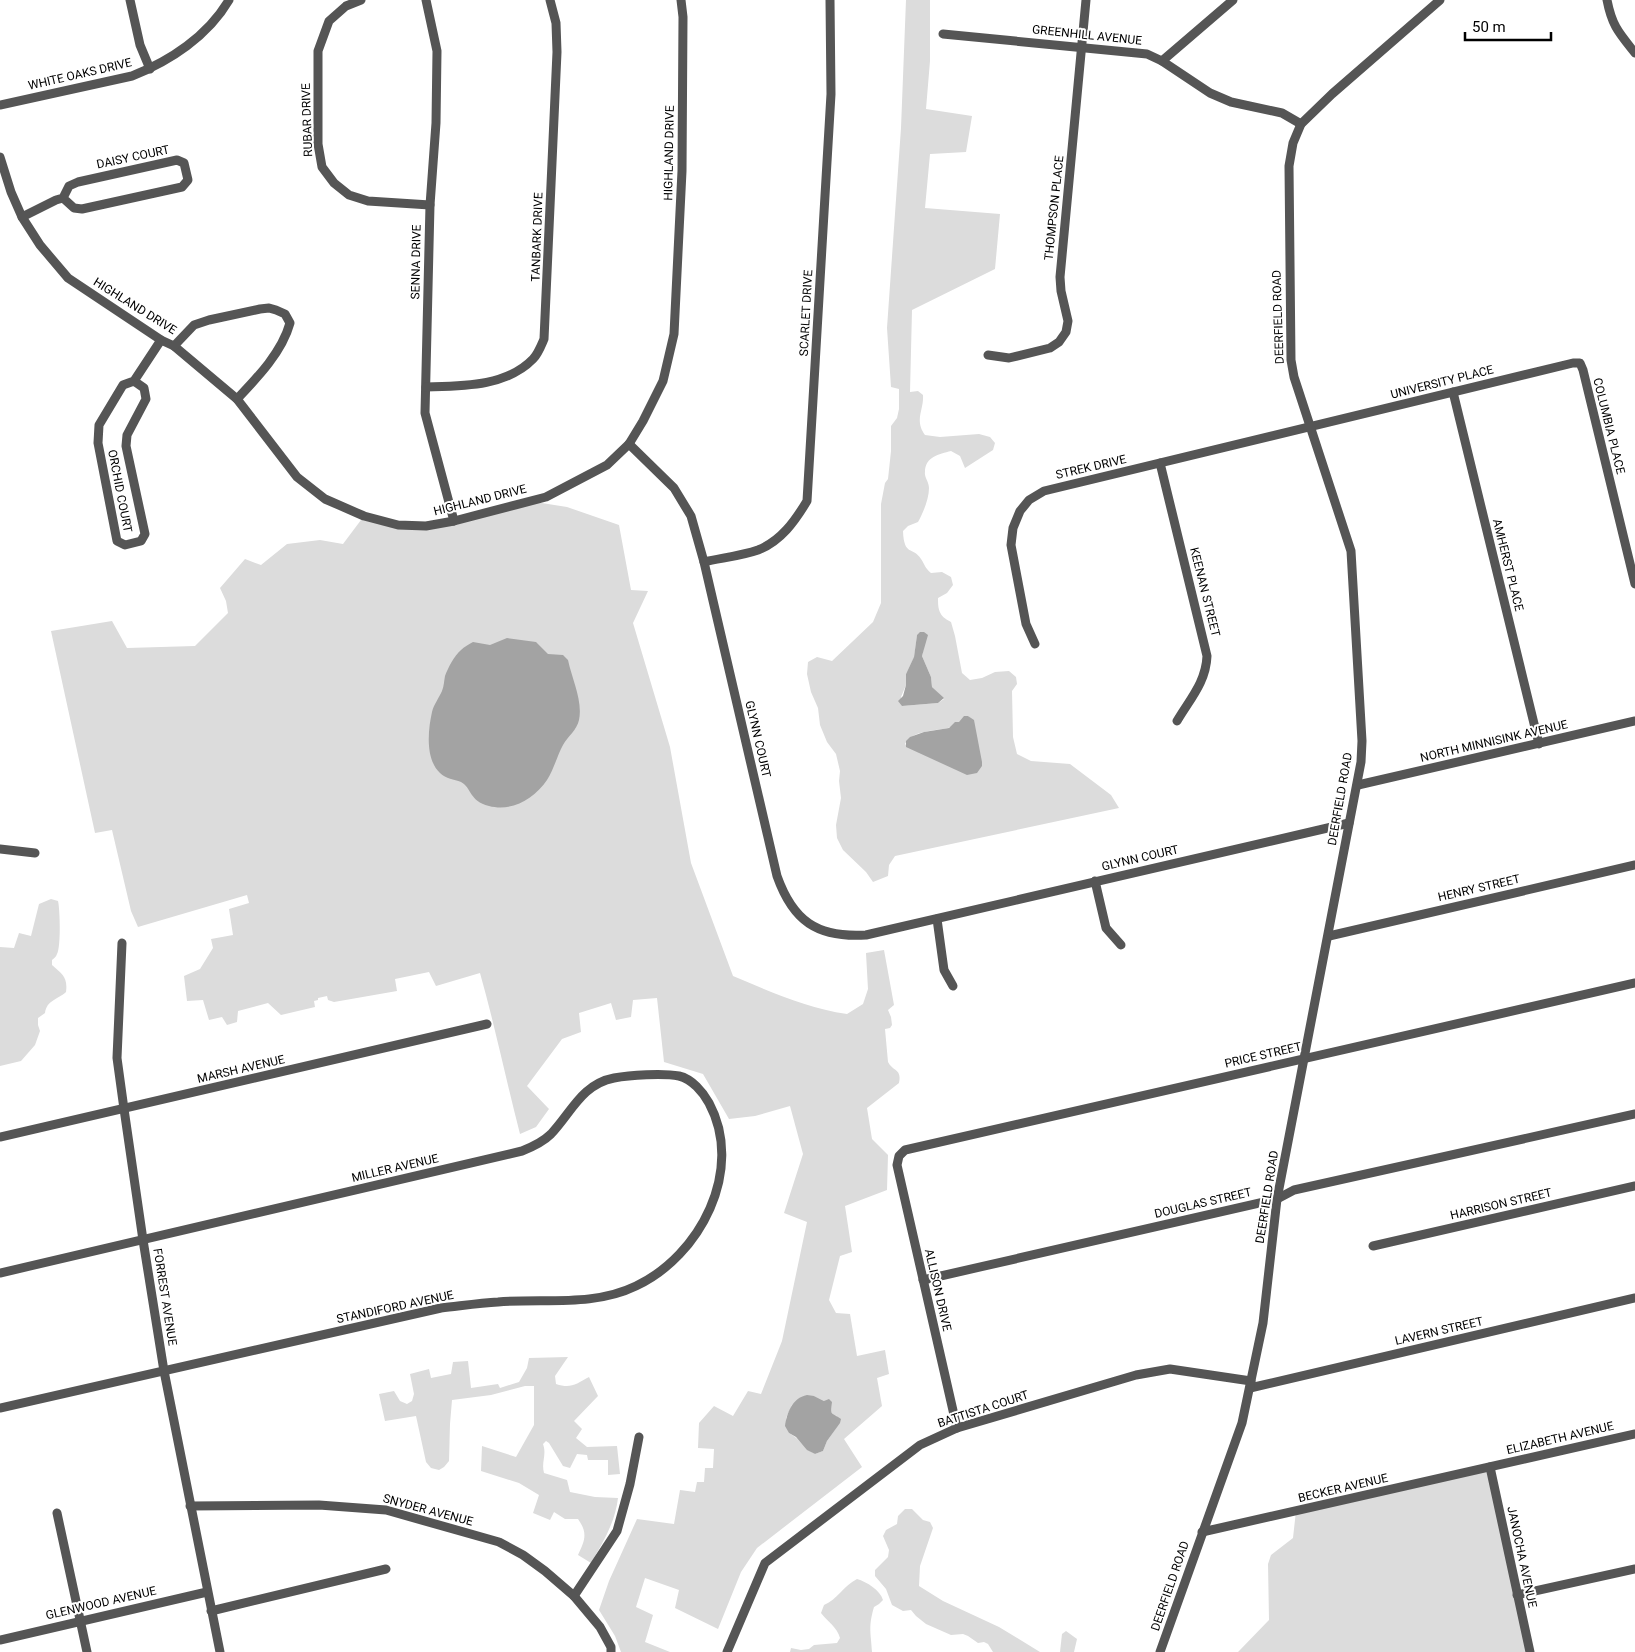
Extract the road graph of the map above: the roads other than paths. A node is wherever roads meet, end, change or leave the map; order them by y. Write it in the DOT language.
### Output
graph roads {
  1 [pos="130,0"];
  2 [pos="228,0"];
  3 [pos="361,0"];
  4 [pos="426,0"];
  5 [pos="550,0"];
  6 [pos="681,0"];
  7 [pos="830,0"];
  8 [pos="1086,0"];
  9 [pos="1233,0"];
  10 [pos="1440,0"];
  11 [pos="1608,0"];
  12 [pos="943,34"];
  13 [pos="1082,47"];
  14 [pos="1635,53"];
  15 [pos="1162,61"];
  16 [pos="150,69"];
  17 [pos="0,105"];
  18 [pos="1301,124"];
  19 [pos="0,157"];
  20 [pos="62,198"];
  21 [pos="430,205"];
  22 [pos="22,217"];
  23 [pos="161,340"];
  24 [pos="174,346"];
  25 [pos="988,355"];
  26 [pos="1580,363"];
  27 [pos="134,381"];
  28 [pos="426,387"];
  29 [pos="1453,392"];
  30 [pos="237,399"];
  31 [pos="1309,426"];
  32 [pos="629,444"];
  33 [pos="1160,463"];
  34 [pos="454,521"];
  35 [pos="704,562"];
  36 [pos="1635,584"];
  37 [pos="1035,644"];
  38 [pos="1177,721"];
  39 [pos="1635,721"];
  40 [pos="1540,744"];
  41 [pos="1358,785"];
  42 [pos="1349,823"];
  43 [pos="0,849"];
  44 [pos="35,853"];
  45 [pos="1635,865"];
  46 [pos="1095,881"];
  47 [pos="937,918"];
  48 [pos="1329,936"];
  49 [pos="122,943"];
  50 [pos="1121,945"];
  51 [pos="1635,983"];
  52 [pos="953,986"];
  53 [pos="487,1024"];
  54 [pos="1305,1058"];
  55 [pos="124,1109"];
  56 [pos="1635,1114"];
  57 [pos="0,1137"];
  58 [pos="722,1154"];
  59 [pos="899,1156"];
  60 [pos="1635,1186"];
  61 [pos="1278,1199"];
  62 [pos="143,1240"];
  63 [pos="1373,1246"];
  64 [pos="0,1272"];
  65 [pos="922,1280"];
  66 [pos="1635,1298"];
  67 [pos="164,1371"];
  68 [pos="1250,1385"];
  69 [pos="0,1408"];
  70 [pos="957,1428"];
  71 [pos="1635,1434"];
  72 [pos="639,1437"];
  73 [pos="1490,1467"];
  74 [pos="190,1506"];
  75 [pos="57,1513"];
  76 [pos="1202,1532"];
  77 [pos="1635,1568"];
  78 [pos="386,1569"];
  79 [pos="207,1592"];
  80 [pos="1517,1595"];
  81 [pos="574,1596"];
  82 [pos="211,1611"];
  83 [pos="80,1620"];
  84 [pos="0,1640"];
  85 [pos="87,1652"];
  86 [pos="220,1652"];
  87 [pos="611,1652"];
  88 [pos="727,1652"];
  89 [pos="1160,1652"];
  90 [pos="1530,1652"];
  1 -- 16 [label="street"];
  2 -- 16 [label="street, WHITE OAKS DRIVE"];
  3 -- 21 [label="street, RUBAR DRIVE"];
  4 -- 21 [label="street, SENNA DRIVE"];
  5 -- 28 [label="street, TANBARK DRIVE"];
  6 -- 32 [label="street, HIGHLAND DRIVE"];
  7 -- 35 [label="street, SCARLET DRIVE"];
  8 -- 13 [label="street, THOMPSON PLACE"];
  9 -- 15 [label="street"];
  10 -- 18 [label="street, DEERFIELD ROAD"];
  11 -- 14 [label="street"];
  12 -- 13 [label="street, GREENHILL AVENUE"];
  13 -- 15 [label="street, GREENHILL AVENUE"];
  13 -- 25 [label="street, THOMPSON PLACE"];
  15 -- 18 [label="street, GREENHILL AVENUE"];
  16 -- 17 [label="street, WHITE OAKS DRIVE"];
  18 -- 31 [label="street, DEERFIELD ROAD"];
  19 -- 22 [label="street, HIGHLAND DRIVE"];
  20 -- 20 [label="street, DAISY COURT"];
  20 -- 22 [label="street, DAISY COURT"];
  21 -- 28 [label="street, SENNA DRIVE"];
  22 -- 23 [label="street, HIGHLAND DRIVE"];
  23 -- 24 [label="street, HIGHLAND DRIVE"];
  23 -- 27 [label="street, ORCHID COURT"];
  24 -- 30 [label="street, HIGHLAND DRIVE"];
  24 -- 30 [label="street"];
  26 -- 29 [label="street, UNIVERSITY PLACE"];
  26 -- 36 [label="street, COLUMBIA PLACE"];
  27 -- 27 [label="street, ORCHID COURT"];
  28 -- 34 [label="street, SENNA DRIVE"];
  29 -- 31 [label="street, UNIVERSITY PLACE"];
  29 -- 40 [label="street, AMHERST PLACE"];
  30 -- 34 [label="street, HIGHLAND DRIVE"];
  31 -- 33 [label="street, STREK DRIVE"];
  31 -- 41 [label="street, DEERFIELD ROAD"];
  32 -- 34 [label="street, HIGHLAND DRIVE"];
  32 -- 35 [label="street, GLYNN COURT"];
  33 -- 37 [label="street, STREK DRIVE"];
  33 -- 38 [label="street, KEENAN STREET"];
  35 -- 47 [label="street, GLYNN COURT"];
  39 -- 40 [label="street, NORTH MINNISINK AVENUE"];
  40 -- 41 [label="street, NORTH MINNISINK AVENUE"];
  41 -- 42 [label="street, DEERFIELD ROAD"];
  42 -- 46 [label="street, GLYNN COURT"];
  42 -- 48 [label="street, DEERFIELD ROAD"];
  43 -- 44 [label="street"];
  45 -- 48 [label="street, HENRY STREET"];
  46 -- 47 [label="street, GLYNN COURT"];
  46 -- 50 [label="street"];
  47 -- 52 [label="street"];
  48 -- 54 [label="street, DEERFIELD ROAD"];
  49 -- 55 [label="street, FORREST AVENUE"];
  51 -- 54 [label="street, PRICE STREET"];
  53 -- 55 [label="street, MARSH AVENUE"];
  54 -- 59 [label="street, PRICE STREET"];
  54 -- 61 [label="street, DEERFIELD ROAD"];
  55 -- 57 [label="street, MARSH AVENUE"];
  55 -- 62 [label="street, FORREST AVENUE"];
  56 -- 61 [label="street, DOUGLAS STREET"];
  58 -- 62 [label="street, MILLER AVENUE"];
  58 -- 67 [label="street, STANDIFORD AVENUE"];
  59 -- 65 [label="street, ALLISON DRIVE"];
  60 -- 63 [label="street, HARRISON STREET"];
  61 -- 65 [label="street, DOUGLAS STREET"];
  61 -- 68 [label="street, DEERFIELD ROAD"];
  62 -- 64 [label="street, MILLER AVENUE"];
  62 -- 67 [label="street, FORREST AVENUE"];
  65 -- 70 [label="street, ALLISON DRIVE"];
  66 -- 68 [label="street, LAVERN STREET"];
  67 -- 69 [label="street, STANDIFORD AVENUE"];
  67 -- 74 [label="street, FORREST AVENUE"];
  68 -- 70 [label="street, BATTISTA COURT"];
  68 -- 76 [label="street, DEERFIELD ROAD"];
  70 -- 88 [label="street, BATTISTA COURT"];
  71 -- 73 [label="street, ELIZABETH AVENUE"];
  72 -- 81 [label="street"];
  73 -- 76 [label="street, BECKER AVENUE"];
  73 -- 80 [label="street, JANOCHA AVENUE"];
  74 -- 79 [label="street, FORREST AVENUE"];
  74 -- 81 [label="street, SNYDER AVENUE"];
  75 -- 83 [label="street"];
  76 -- 89 [label="street, DEERFIELD ROAD"];
  77 -- 80 [label="street"];
  78 -- 82 [label="street"];
  79 -- 82 [label="street, FORREST AVENUE"];
  79 -- 83 [label="street, GLENWOOD AVENUE"];
  80 -- 90 [label="street, JANOCHA AVENUE"];
  81 -- 87 [label="street, SNYDER AVENUE"];
  82 -- 86 [label="street, FORREST AVENUE"];
  83 -- 84 [label="street, GLENWOOD AVENUE"];
  83 -- 85 [label="street"];
}
